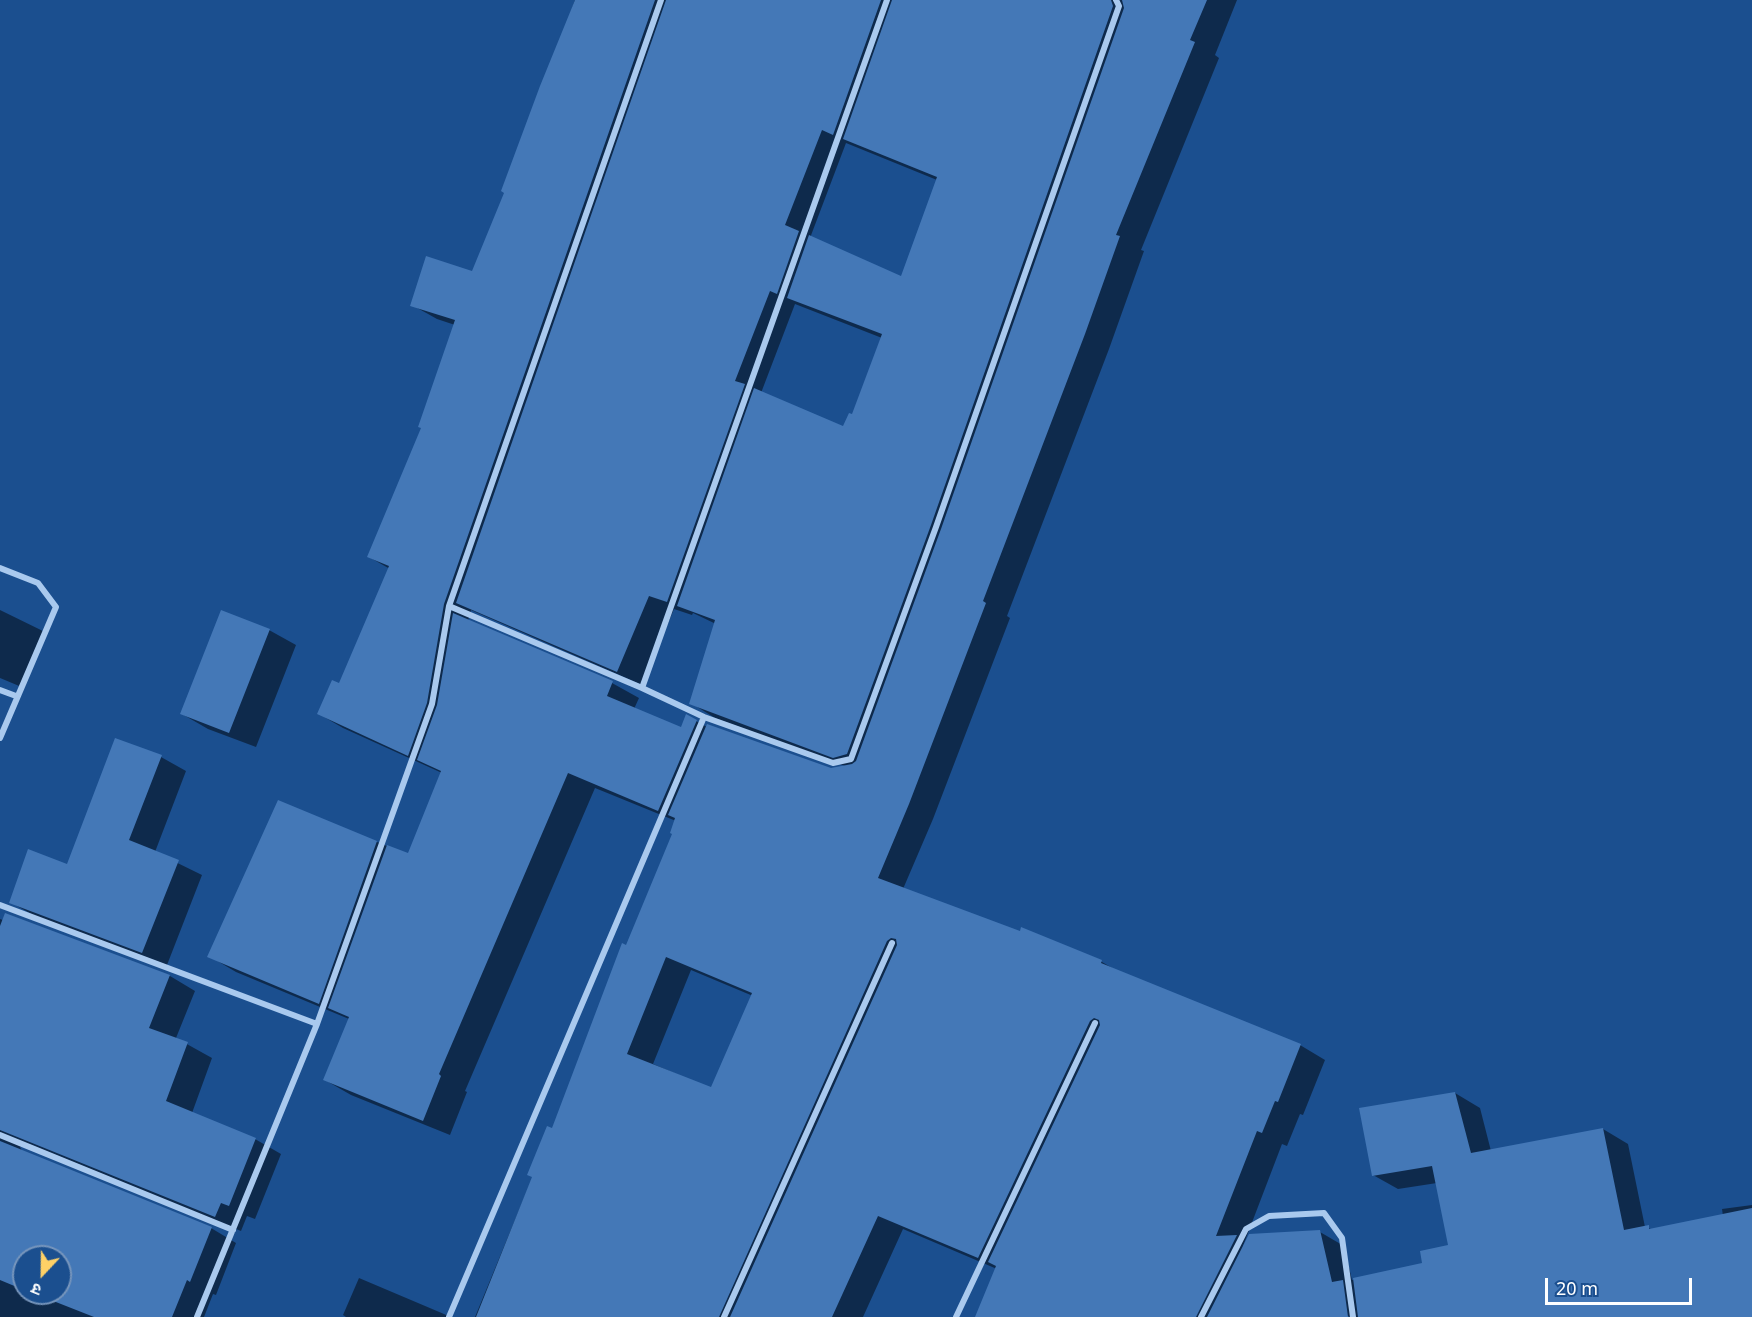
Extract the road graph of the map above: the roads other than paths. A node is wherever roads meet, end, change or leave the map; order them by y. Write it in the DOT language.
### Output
graph roads {
  1 [pos="661,0"];
  2 [pos="887,0"];
  3 [pos="1116,0"];
  4 [pos="0,568"];
  5 [pos="449,606"];
  6 [pos="642,688"];
  7 [pos="0,690"];
  8 [pos="16,696"];
  9 [pos="704,717"];
  10 [pos="0,738"];
  11 [pos="0,905"];
  12 [pos="892,943"];
  13 [pos="1095,1023"];
  14 [pos="317,1024"];
  15 [pos="0,1135"];
  16 [pos="233,1230"];
  17 [pos="197,1317"];
  18 [pos="449,1317"];
  19 [pos="724,1317"];
  20 [pos="956,1317"];
  21 [pos="1201,1317"];
  22 [pos="1353,1317"];
  1 -- 5 [label="street"];
  2 -- 6 [label="street"];
  3 -- 9 [label="street"];
  4 -- 8 [label="street"];
  5 -- 6 [label="street"];
  5 -- 14 [label="street"];
  6 -- 9 [label="street"];
  7 -- 8 [label="street"];
  8 -- 10 [label="street"];
  9 -- 18 [label="street"];
  11 -- 14 [label="street"];
  12 -- 19 [label="street"];
  13 -- 20 [label="street"];
  14 -- 16 [label="street"];
  15 -- 16 [label="street"];
  16 -- 17 [label="street"];
  21 -- 22 [label="street"];
}
